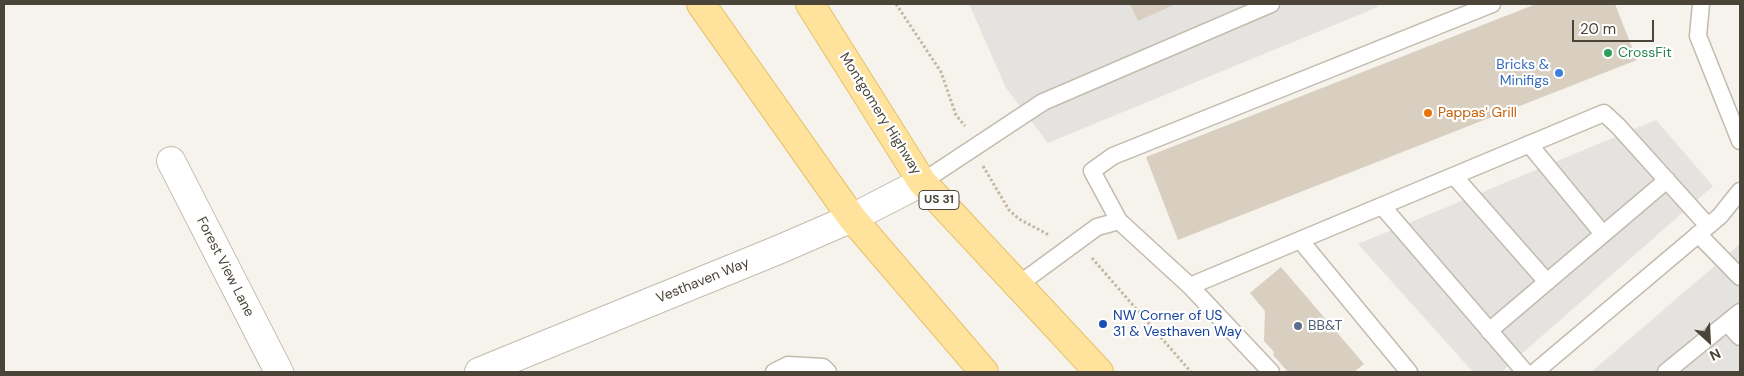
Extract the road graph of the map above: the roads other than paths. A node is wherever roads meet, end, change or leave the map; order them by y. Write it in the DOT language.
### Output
graph roads {
  1 [pos="701,4"];
  2 [pos="810,4"];
  3 [pos="1270,4"];
  4 [pos="1492,4"];
  5 [pos="1701,4"];
  6 [pos="1740,141"];
  7 [pos="1529,144"];
  8 [pos="171,161"];
  9 [pos="1454,176"];
  10 [pos="1667,180"];
  11 [pos="922,182"];
  12 [pos="1740,191"];
  13 [pos="1382,206"];
  14 [pos="852,218"];
  15 [pos="1119,221"];
  16 [pos="1703,230"];
  17 [pos="1603,234"];
  18 [pos="1300,240"];
  19 [pos="1740,277"];
  20 [pos="1547,282"];
  21 [pos="1018,285"];
  22 [pos="1190,286"];
  23 [pos="1740,312"];
  24 [pos="1727,323"];
  25 [pos="1489,331"];
  26 [pos="1740,337"];
  27 [pos="280,372"];
  28 [pos="479,372"];
  29 [pos="774,372"];
  30 [pos="828,372"];
  31 [pos="984,372"];
  32 [pos="1099,372"];
  33 [pos="1271,372"];
  34 [pos="1409,372"];
  35 [pos="1525,372"];
  36 [pos="1535,372"];
  37 [pos="1666,372"];
  1 -- 14 [label="main road"];
  2 -- 11 [label="main road, Montgomery Highway / US 31"];
  3 -- 11 [label="lane"];
  4 -- 15 [label="lane"];
  5 -- 6 [label="lane"];
  7 -- 9 [label="lane"];
  7 -- 10 [label="lane"];
  7 -- 17 [label="lane"];
  8 -- 27 [label="street, Forest View Lane"];
  9 -- 13 [label="lane"];
  9 -- 20 [label="lane"];
  10 -- 16 [label="lane"];
  10 -- 17 [label="lane"];
  11 -- 14 [label="street, Vesthaven Way"];
  11 -- 21 [label="main road, Montgomery Highway / US 31"];
  12 -- 16 [label="lane"];
  13 -- 18 [label="lane"];
  13 -- 25 [label="lane"];
  14 -- 28 [label="street, Vesthaven Way"];
  14 -- 31 [label="main road"];
  15 -- 21 [label="lane"];
  15 -- 22 [label="lane"];
  16 -- 19 [label="lane"];
  16 -- 36 [label="lane"];
  17 -- 20 [label="lane"];
  18 -- 22 [label="lane"];
  18 -- 34 [label="lane"];
  20 -- 25 [label="lane"];
  21 -- 32 [label="main road, Montgomery Highway / US 31"];
  22 -- 33 [label="lane"];
  23 -- 24 [label="lane"];
  24 -- 26 [label="lane"];
  24 -- 37 [label="lane"];
  25 -- 35 [label="lane"];
  29 -- 30 [label="lane"];
}
